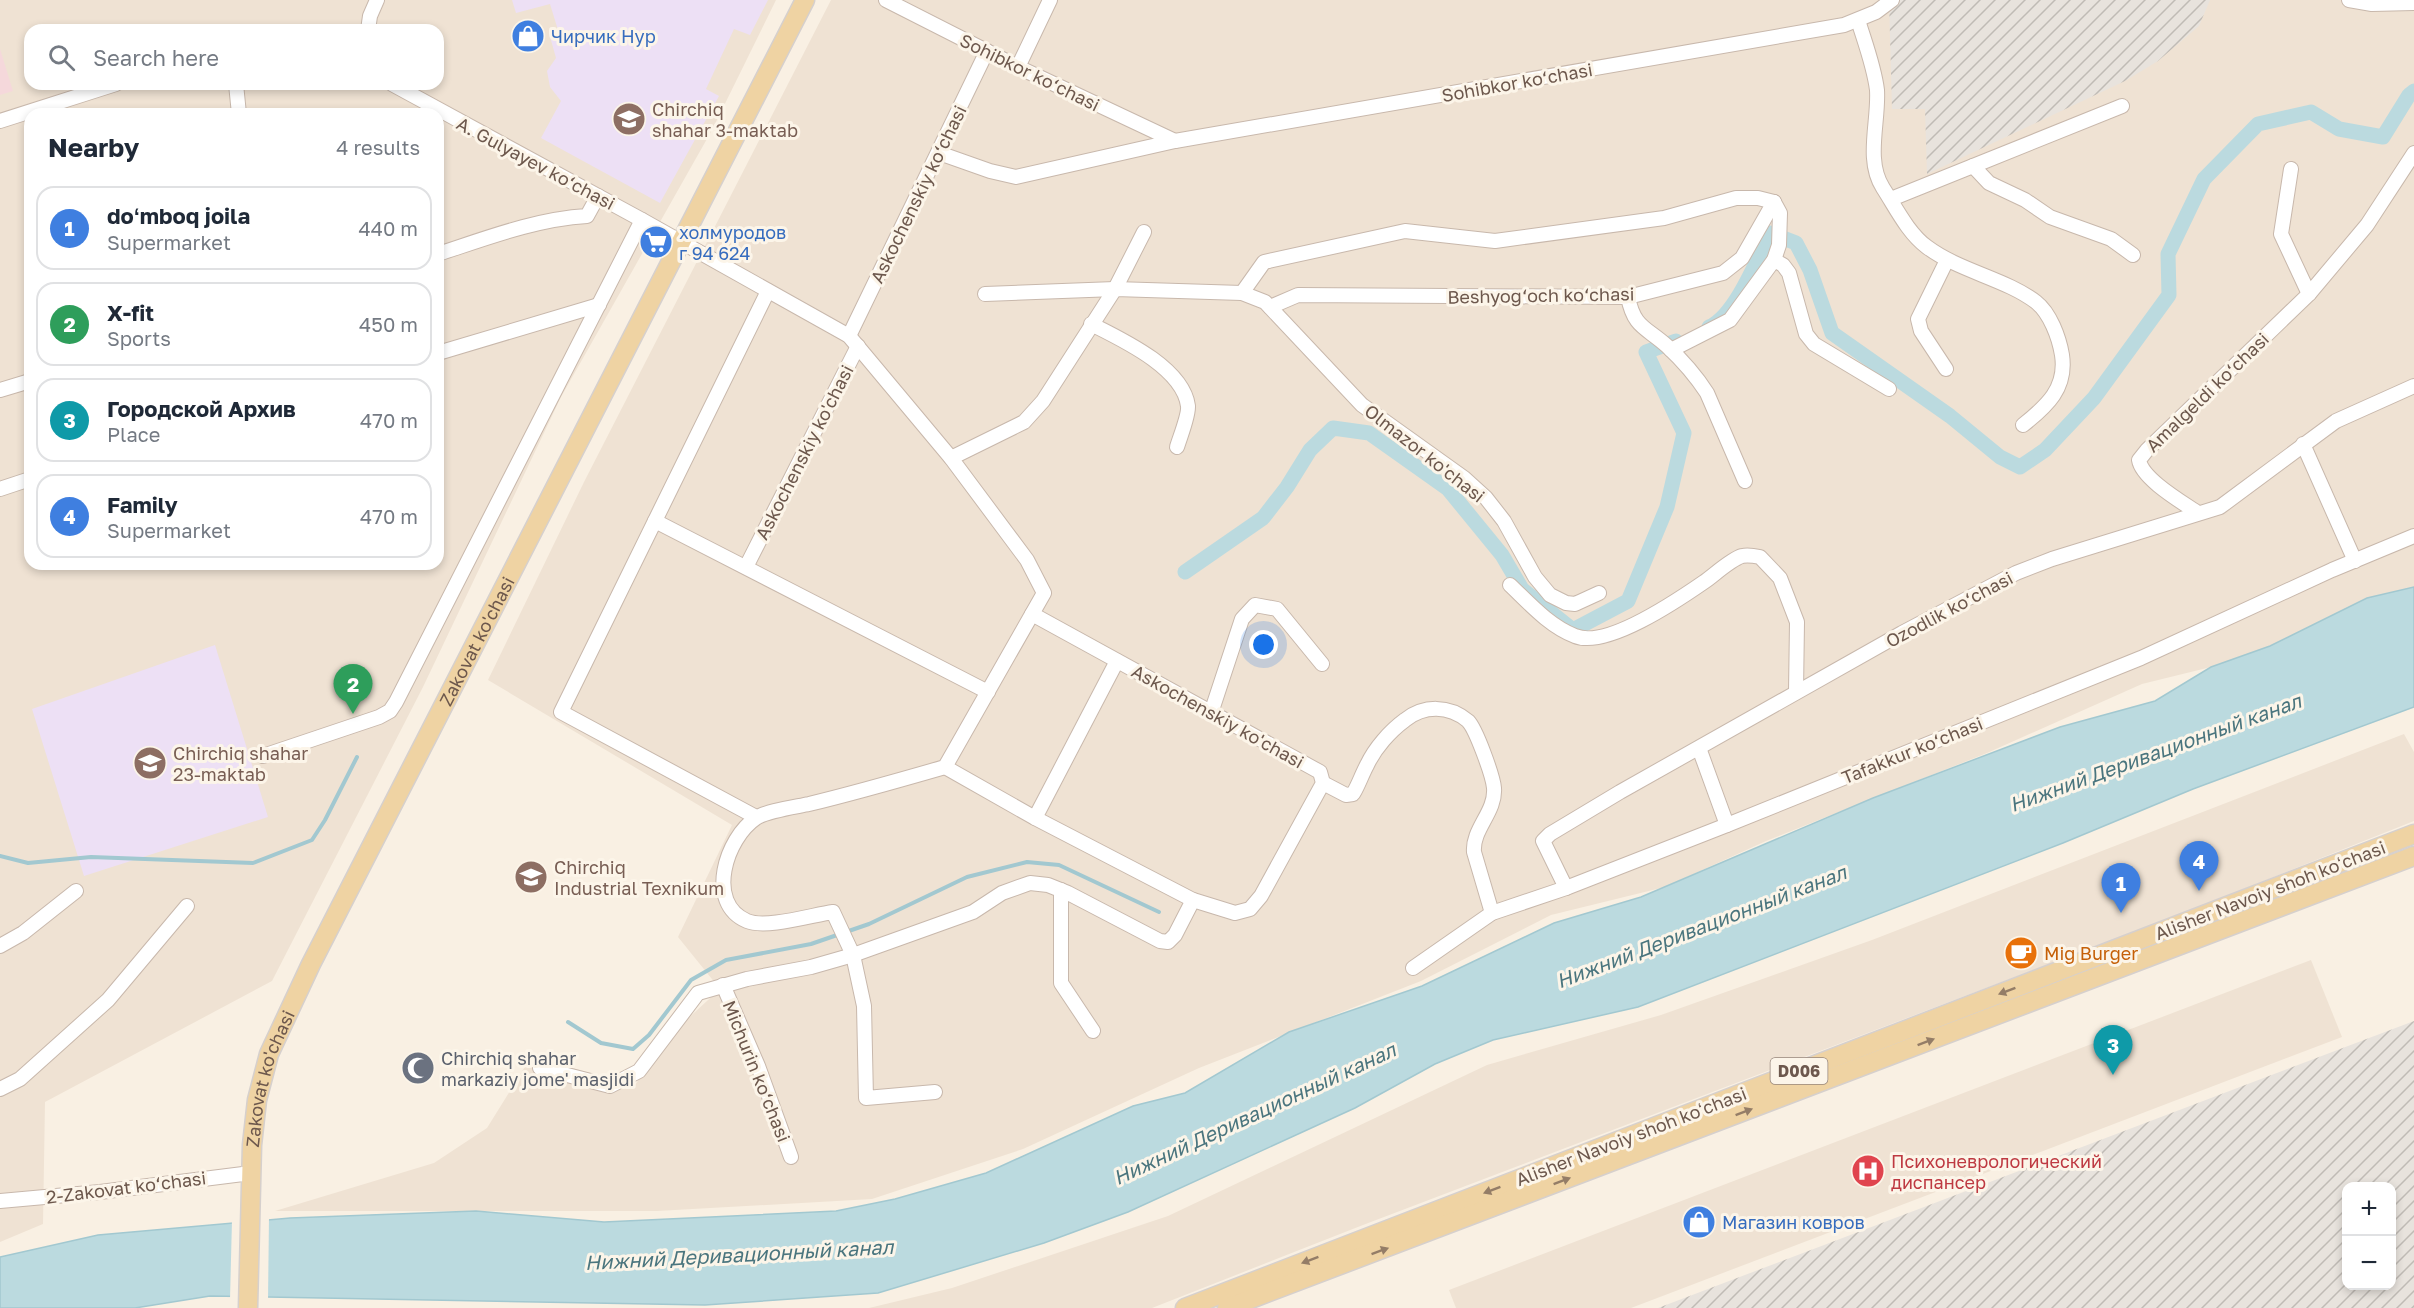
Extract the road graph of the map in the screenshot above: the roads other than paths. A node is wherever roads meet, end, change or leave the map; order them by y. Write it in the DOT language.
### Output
graph roads {
  1 [pos="377,0"];
  2 [pos="805,0"];
  3 [pos="886,0"];
  4 [pos="1050,0"];
  5 [pos="1892,0"];
  6 [pos="2349,0"];
  7 [pos="2414,3"];
  8 [pos="1858,20"];
  9 [pos="369,24"];
  10 [pos="987,51"];
  11 [pos="1018,67"];
  12 [pos="97,90"];
  13 [pos="237,90"];
  14 [pos="403,90"];
  15 [pos="2122,106"];
  16 [pos="41,108"];
  17 [pos="238,108"];
  18 [pos="436,108"];
  19 [pos="444,112"];
  20 [pos="24,113"];
  21 [pos="0,121"];
  22 [pos="1175,141"];
  23 [pos="939,153"];
  24 [pos="2414,153"];
  25 [pos="1973,166"];
  26 [pos="2291,169"];
  27 [pos="598,196"];
  28 [pos="1892,199"];
  29 [pos="1774,202"];
  30 [pos="642,220"];
  31 [pos="1144,232"];
  32 [pos="681,242"];
  33 [pos="444,252"];
  34 [pos="2133,255"];
  35 [pos="1774,260"];
  36 [pos="1947,260"];
  37 [pos="1115,289"];
  38 [pos="768,291"];
  39 [pos="1242,293"];
  40 [pos="985,294"];
  41 [pos="2309,294"];
  42 [pos="1628,297"];
  43 [pos="599,305"];
  44 [pos="1270,307"];
  45 [pos="1091,324"];
  46 [pos="853,341"];
  47 [pos="1671,350"];
  48 [pos="444,351"];
  49 [pos="1946,369"];
  50 [pos="24,383"];
  51 [pos="2414,386"];
  52 [pos="1889,389"];
  53 [pos="0,390"];
  54 [pos="2023,425"];
  55 [pos="2303,444"];
  56 [pos="1177,447"];
  57 [pos="951,458"];
  58 [pos="24,480"];
  59 [pos="1745,481"];
  60 [pos="0,489"];
  61 [pos="2198,513"];
  62 [pos="655,521"];
  63 [pos="2414,536"];
  64 [pos="2355,561"];
  65 [pos="746,567"];
  66 [pos="1510,585"];
  67 [pos="1599,593"];
  68 [pos="1032,614"];
  69 [pos="1117,661"];
  70 [pos="1322,664"];
  71 [pos="988,692"];
  72 [pos="1796,692"];
  73 [pos="1212,710"];
  74 [pos="1699,748"];
  75 [pos="263,756"];
  76 [pos="945,767"];
  77 [pos="1323,783"];
  78 [pos="756,817"];
  79 [pos="1035,818"];
  80 [pos="1727,825"];
  81 [pos="2414,834"];
  82 [pos="2414,855"];
  83 [pos="1566,888"];
  84 [pos="1060,890"];
  85 [pos="76,891"];
  86 [pos="1193,900"];
  87 [pos="187,906"];
  88 [pos="1492,912"];
  89 [pos="0,946"];
  90 [pos="853,955"];
  91 [pos="1413,968"];
  92 [pos="2030,982"];
  93 [pos="723,985"];
  94 [pos="2037,1000"];
  95 [pos="1093,1031"];
  96 [pos="540,1068"];
  97 [pos="0,1089"];
  98 [pos="935,1092"];
  99 [pos="791,1157"];
  100 [pos="251,1173"];
  101 [pos="0,1201"];
  102 [pos="248,1308"];
  103 [pos="1185,1308"];
  104 [pos="1227,1308"];
  1 -- 9 [label="street"];
  2 -- 32 [label="main road, Zakovat ko'chasi"];
  3 -- 10 [label="street, Sohibkor ko‘chasi"];
  4 -- 11 [label="street"];
  5 -- 8 [label="street, Sohibkor ko‘chasi"];
  6 -- 7 [label="street"];
  8 -- 22 [label="street, Sohibkor ko‘chasi"];
  8 -- 28 [label="street"];
  10 -- 11 [label="street, Sohibkor ko‘chasi"];
  10 -- 23 [label="street, Askochenskiy ko‘chasi"];
  11 -- 22 [label="street, Sohibkor ko‘chasi"];
  12 -- 16 [label="street"];
  13 -- 17 [label="street"];
  14 -- 18 [label="street, A. Gulyayev ko‘chasi"];
  15 -- 25 [label="street"];
  19 -- 27 [label="street, A. Gulyayev ko‘chasi"];
  20 -- 21 [label="street"];
  22 -- 23 [label="street, Sohibkor ko‘chasi"];
  23 -- 46 [label="street, Askochenskiy ko‘chasi"];
  24 -- 41 [label="street, Amalgeldi ko‘chasi"];
  25 -- 28 [label="street"];
  25 -- 34 [label="street"];
  26 -- 41 [label="street"];
  27 -- 30 [label="street, A. Gulyayev ko‘chasi"];
  27 -- 33 [label="street"];
  28 -- 36 [label="street"];
  29 -- 35 [label="street"];
  29 -- 39 [label="street"];
  29 -- 42 [label="street, Beshyog‘och ko‘chasi"];
  30 -- 32 [label="street, A. Gulyayev ko‘chasi"];
  30 -- 43 [label="street"];
  31 -- 37 [label="street"];
  32 -- 38 [label="street, A. Gulyayev ko‘chasi"];
  32 -- 100 [label="main road, Zakovat ko'chasi"];
  35 -- 47 [label="street"];
  35 -- 52 [label="street"];
  36 -- 49 [label="street"];
  36 -- 54 [label="street"];
  37 -- 39 [label="street"];
  37 -- 40 [label="street"];
  37 -- 45 [label="street"];
  38 -- 46 [label="street, A. Gulyayev ko‘chasi"];
  38 -- 62 [label="street"];
  39 -- 44 [label="street, Olmazor ko'chasi"];
  41 -- 61 [label="street, Amalgeldi ko‘chasi"];
  42 -- 44 [label="street, Beshyog‘och ko‘chasi"];
  42 -- 47 [label="street"];
  43 -- 48 [label="street"];
  43 -- 75 [label="street"];
  44 -- 67 [label="street, Olmazor ko'chasi"];
  45 -- 56 [label="street"];
  45 -- 57 [label="street"];
  46 -- 57 [label="street, Askochenskiy ko'chasi"];
  46 -- 65 [label="street, Askochenskiy ko'chasi"];
  47 -- 59 [label="street"];
  50 -- 53 [label="street"];
  51 -- 55 [label="street, Ozodlik ko‘chasi"];
  55 -- 61 [label="street, Ozodlik ko‘chasi"];
  55 -- 64 [label="street"];
  57 -- 68 [label="street, Askochenskiy ko'chasi"];
  58 -- 60 [label="street"];
  61 -- 72 [label="street, Ozodlik ko‘chasi"];
  62 -- 65 [label="street"];
  62 -- 78 [label="street"];
  63 -- 64 [label="street, Tafakkur ko‘chasi"];
  64 -- 80 [label="street, Tafakkur ko‘chasi"];
  65 -- 71 [label="street"];
  66 -- 72 [label="street"];
  68 -- 69 [label="street, Askochenskiy ko'chasi"];
  68 -- 71 [label="street, Askochenskiy ko'chasi"];
  69 -- 73 [label="street, Askochenskiy ko'chasi"];
  69 -- 79 [label="street, Askochenskiy ko'chasi"];
  70 -- 73 [label="street"];
  71 -- 76 [label="street, Askochenskiy ko'chasi"];
  72 -- 74 [label="street, Ozodlik ko‘chasi"];
  73 -- 77 [label="street, Askochenskiy ko'chasi"];
  74 -- 80 [label="street"];
  74 -- 83 [label="street, Ozodlik ko‘chasi"];
  76 -- 78 [label="street"];
  76 -- 79 [label="street"];
  77 -- 86 [label="street"];
  77 -- 88 [label="street"];
  78 -- 90 [label="street"];
  79 -- 86 [label="street"];
  80 -- 83 [label="street, Tafakkur ko‘chasi"];
  81 -- 92 [label="main road, Alisher Navoiy shoh koʻchasi / D006"];
  82 -- 94 [label="main road, Alisher Navoiy shoh koʻchasi / D006"];
  83 -- 88 [label="street, Tafakkur ko‘chasi"];
  84 -- 86 [label="street, Michurin ko‘chasi"];
  84 -- 90 [label="street, Michurin ko‘chasi"];
  84 -- 95 [label="street"];
  85 -- 89 [label="street"];
  87 -- 97 [label="street"];
  88 -- 91 [label="street, Tafakkur ko‘chasi"];
  90 -- 93 [label="street, Michurin ko‘chasi"];
  90 -- 98 [label="street"];
  92 -- 94 [label="main road"];
  92 -- 103 [label="main road, Alisher Navoiy shoh koʻchasi / D006, one-way"];
  93 -- 96 [label="street, Michurin ko‘chasi"];
  93 -- 99 [label="street, Michurin ko‘chasi"];
  104 -- 94 [label="main road, Alisher Navoiy shoh koʻchasi / D006, one-way"];
  100 -- 101 [label="street, 2-Zakovat ko‘chasi"];
  100 -- 102 [label="main road, Zakovat ko'chasi"];
}
